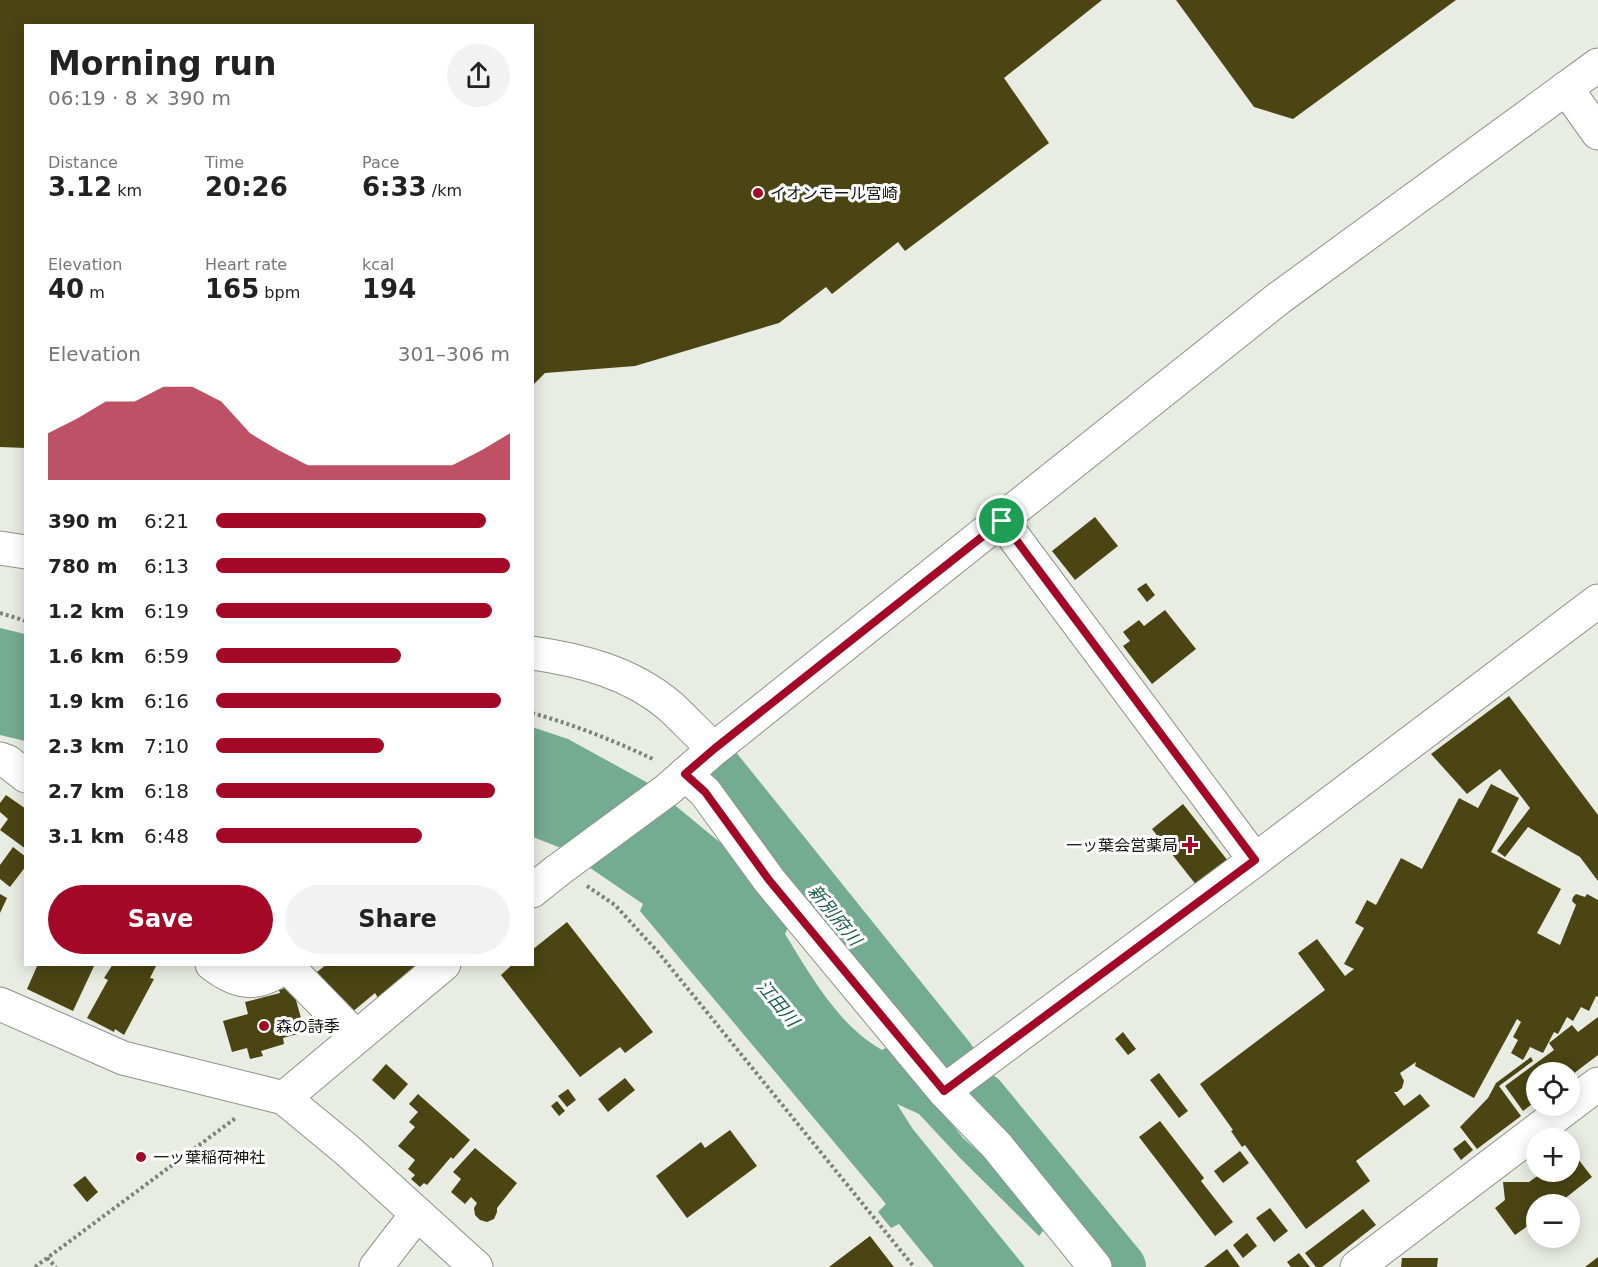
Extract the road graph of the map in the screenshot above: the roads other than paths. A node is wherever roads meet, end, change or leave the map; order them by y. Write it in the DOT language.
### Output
graph roads {
  1 [pos="1598,65"];
  2 [pos="1566,88"];
  3 [pos="1598,133"];
  4 [pos="1002,521"];
  5 [pos="0,548"];
  6 [pos="24,552"];
  7 [pos="1598,601"];
  8 [pos="534,653"];
  9 [pos="714,749"];
  10 [pos="0,759"];
  11 [pos="24,774"];
  12 [pos="676,782"];
  13 [pos="1255,860"];
  14 [pos="545,881"];
  15 [pos="215,966"];
  16 [pos="284,966"];
  17 [pos="286,966"];
  18 [pos="442,966"];
  19 [pos="0,1004"];
  20 [pos="356,1037"];
  21 [pos="1598,1084"];
  22 [pos="944,1091"];
  23 [pos="276,1096"];
  24 [pos="417,1214"];
  25 [pos="1047,1236"];
  26 [pos="376,1267"];
  27 [pos="476,1267"];
  28 [pos="1074,1267"];
  29 [pos="1095,1267"];
  30 [pos="1357,1267"];
  1 -- 2 [label="street"];
  2 -- 3 [label="street"];
  2 -- 4 [label="street"];
  4 -- 9 [label="street"];
  4 -- 13 [label="street"];
  5 -- 6 [label="street"];
  7 -- 13 [label="street"];
  8 -- 9 [label="street"];
  9 -- 12 [label="street"];
  10 -- 11 [label="street"];
  12 -- 14 [label="street"];
  12 -- 22 [label="street"];
  13 -- 22 [label="street"];
  15 -- 16 [label="street"];
  17 -- 20 [label="street"];
  18 -- 20 [label="street"];
  19 -- 23 [label="street"];
  20 -- 23 [label="street"];
  21 -- 30 [label="street"];
  22 -- 29 [label="street"];
  23 -- 24 [label="street"];
  24 -- 26 [label="street"];
  24 -- 27 [label="street"];
  25 -- 28 [label="street"];
}
